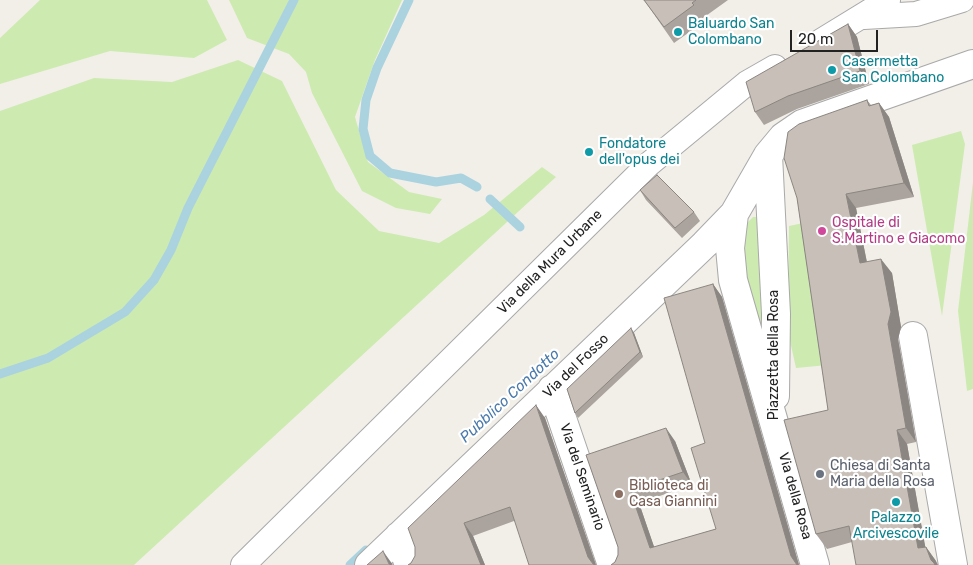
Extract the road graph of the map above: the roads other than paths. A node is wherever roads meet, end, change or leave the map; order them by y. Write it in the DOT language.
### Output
graph roads {
  1 [pos="888,0"];
  2 [pos="962,0"];
  3 [pos="864,17"];
  4 [pos="973,64"];
  5 [pos="768,155"];
  6 [pos="734,214"];
  7 [pos="913,336"];
  8 [pos="552,389"];
  9 [pos="774,427"];
  10 [pos="399,536"];
  11 [pos="244,565"];
  12 [pos="369,565"];
  13 [pos="409,565"];
  14 [pos="612,565"];
  15 [pos="815,565"];
  16 [pos="954,565"];
  1 -- 3 [label="street, Via della Mura Urbane"];
  2 -- 3 [label="street"];
  3 -- 11 [label="street, Via della Mura Urbane"];
  4 -- 5 [label="street, Via del Fosso"];
  5 -- 6 [label="street, Via del Fosso"];
  5 -- 9 [label="street, Piazzetta della Rosa"];
  6 -- 8 [label="street, Via del Fosso"];
  6 -- 9 [label="street, Piazzetta della Rosa"];
  7 -- 16 [label="street"];
  8 -- 10 [label="street, Via del Fosso"];
  8 -- 14 [label="street, Via del Seminario"];
  9 -- 15 [label="street, Via della Rosa"];
  10 -- 12 [label="street, Via del Fosso"];
  10 -- 13 [label="street"];
}
